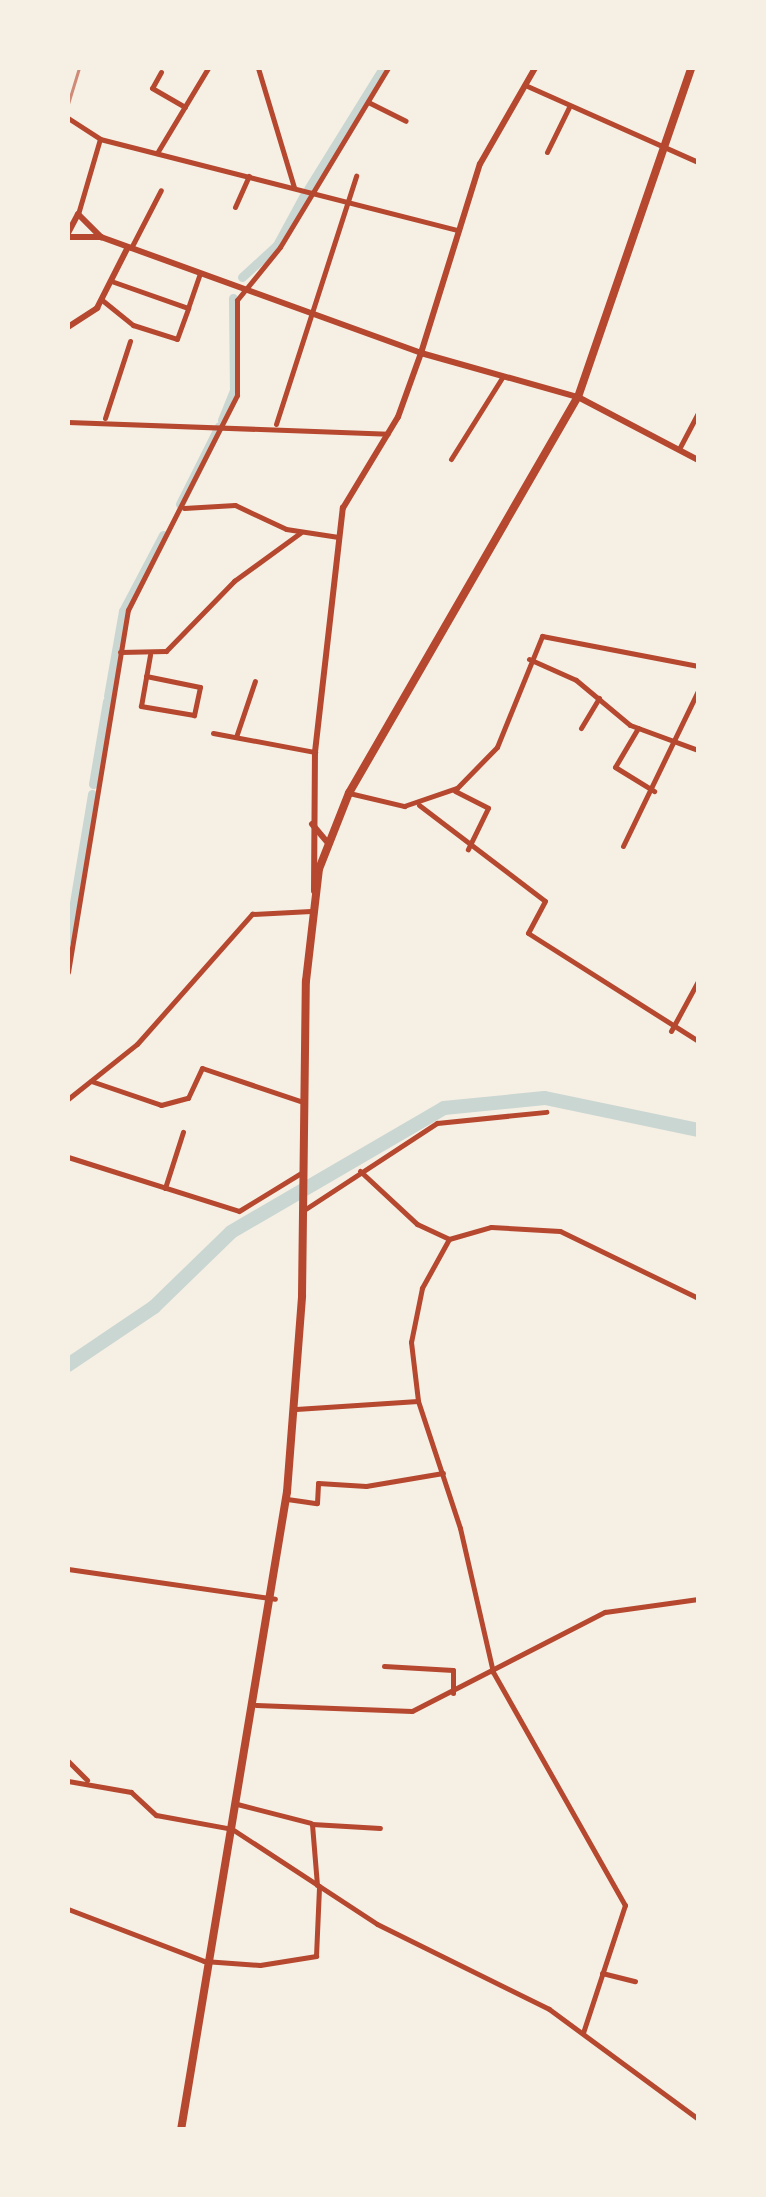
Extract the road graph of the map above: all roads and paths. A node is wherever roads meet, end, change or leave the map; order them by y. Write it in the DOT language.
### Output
graph roads {
  1 [pos="208,68"];
  2 [pos="258,68"];
  3 [pos="388,68"];
  4 [pos="536,68"];
  5 [pos="691,68"];
  6 [pos="161,72"];
  7 [pos="526,85"];
  8 [pos="368,102"];
  9 [pos="185,107"];
  10 [pos="569,107"];
  11 [pos="68,118"];
  12 [pos="406,122"];
  13 [pos="100,138"];
  14 [pos="662,150"];
  15 [pos="157,152"];
  16 [pos="547,152"];
  17 [pos="698,162"];
  18 [pos="249,176"];
  19 [pos="356,176"];
  20 [pos="294,187"];
  21 [pos="160,190"];
  22 [pos="311,192"];
  23 [pos="349,202"];
  24 [pos="235,207"];
  25 [pos="78,214"];
  26 [pos="457,230"];
  27 [pos="100,237"];
  28 [pos="69,241"];
  29 [pos="130,247"];
  30 [pos="200,273"];
  31 [pos="114,282"];
  32 [pos="242,288"];
  33 [pos="102,300"];
  34 [pos="188,308"];
  35 [pos="312,314"];
  36 [pos="68,327"];
  37 [pos="130,341"];
  38 [pos="421,353"];
  39 [pos="503,376"];
  40 [pos="578,396"];
  41 [pos="698,413"];
  42 [pos="105,418"];
  43 [pos="68,422"];
  44 [pos="226,423"];
  45 [pos="276,424"];
  46 [pos="388,434"];
  47 [pos="679,449"];
  48 [pos="451,459"];
  49 [pos="698,460"];
  50 [pos="184,508"];
  51 [pos="300,532"];
  52 [pos="338,537"];
  53 [pos="120,652"];
  54 [pos="150,655"];
  55 [pos="528,659"];
  56 [pos="698,666"];
  57 [pos="146,676"];
  58 [pos="255,681"];
  59 [pos="698,692"];
  60 [pos="600,698"];
  61 [pos="581,728"];
  62 [pos="638,728"];
  63 [pos="213,733"];
  64 [pos="236,737"];
  65 [pos="681,742"];
  66 [pos="698,750"];
  67 [pos="314,752"];
  68 [pos="454,790"];
  69 [pos="654,791"];
  70 [pos="349,793"];
  71 [pos="419,805"];
  72 [pos="312,823"];
  73 [pos="327,842"];
  74 [pos="623,846"];
  75 [pos="468,849"];
  76 [pos="314,891"];
  77 [pos="311,911"];
  78 [pos="68,972"];
  79 [pos="698,981"];
  80 [pos="671,1030"];
  81 [pos="698,1041"];
  82 [pos="91,1081"];
  83 [pos="68,1099"];
  84 [pos="303,1102"];
  85 [pos="546,1112"];
  86 [pos="183,1132"];
  87 [pos="68,1157"];
  88 [pos="360,1171"];
  89 [pos="301,1176"];
  90 [pos="164,1188"];
  91 [pos="301,1210"];
  92 [pos="448,1238"];
  93 [pos="698,1298"];
  94 [pos="418,1400"];
  95 [pos="296,1409"];
  96 [pos="443,1472"];
  97 [pos="286,1500"];
  98 [pos="68,1570"];
  99 [pos="275,1599"];
  100 [pos="698,1599"];
  101 [pos="384,1666"];
  102 [pos="493,1672"];
  103 [pos="454,1693"];
  104 [pos="256,1705"];
  105 [pos="68,1762"];
  106 [pos="68,1781"];
  107 [pos="90,1782"];
  108 [pos="237,1804"];
  109 [pos="312,1824"];
  110 [pos="380,1828"];
  111 [pos="232,1830"];
  112 [pos="318,1886"];
  113 [pos="68,1909"];
  114 [pos="204,1961"];
  115 [pos="602,1973"];
  116 [pos="635,1981"];
  117 [pos="582,2034"];
  118 [pos="698,2119"];
  119 [pos="182,2130"];
  1 -- 9 [label="street"];
  2 -- 20 [label="street"];
  3 -- 8 [label="street"];
  4 -- 7 [label="main road"];
  5 -- 14 [label="highway"];
  6 -- 9 [label="street"];
  7 -- 10 [label="street"];
  7 -- 26 [label="main road"];
  8 -- 12 [label="street"];
  8 -- 22 [label="street"];
  9 -- 15 [label="street"];
  10 -- 14 [label="street"];
  10 -- 16 [label="street"];
  11 -- 13 [label="street"];
  13 -- 15 [label="street"];
  13 -- 25 [label="street"];
  14 -- 17 [label="street"];
  14 -- 40 [label="highway"];
  15 -- 18 [label="street"];
  18 -- 20 [label="street"];
  18 -- 24 [label="street"];
  19 -- 23 [label="street"];
  20 -- 22 [label="street"];
  21 -- 29 [label="street"];
  22 -- 23 [label="street"];
  22 -- 32 [label="street"];
  23 -- 26 [label="street"];
  23 -- 35 [label="street"];
  25 -- 27 [label="main road"];
  25 -- 28 [label="main road"];
  26 -- 38 [label="main road"];
  27 -- 28 [label="main road"];
  27 -- 29 [label="main road"];
  29 -- 30 [label="main road"];
  29 -- 31 [label="main road"];
  30 -- 32 [label="main road"];
  30 -- 34 [label="street"];
  31 -- 33 [label="main road"];
  31 -- 34 [label="street"];
  32 -- 35 [label="main road"];
  32 -- 44 [label="street"];
  33 -- 34 [label="street"];
  33 -- 36 [label="main road"];
  35 -- 38 [label="main road"];
  35 -- 45 [label="street"];
  37 -- 42 [label="street"];
  38 -- 39 [label="main road"];
  38 -- 46 [label="main road"];
  39 -- 40 [label="main road"];
  39 -- 48 [label="street"];
  40 -- 47 [label="main road"];
  40 -- 70 [label="highway"];
  41 -- 47 [label="street"];
  42 -- 43 [label="street"];
  42 -- 44 [label="street"];
  44 -- 45 [label="street"];
  44 -- 50 [label="street"];
  45 -- 46 [label="street"];
  46 -- 52 [label="main road"];
  47 -- 49 [label="main road"];
  50 -- 51 [label="street"];
  50 -- 53 [label="street"];
  51 -- 52 [label="street"];
  51 -- 54 [label="street"];
  52 -- 67 [label="main road"];
  53 -- 54 [label="street"];
  53 -- 78 [label="street"];
  54 -- 57 [label="street"];
  55 -- 56 [label="street"];
  55 -- 60 [label="street"];
  55 -- 68 [label="street"];
  57 -- 57 [label="street"];
  58 -- 64 [label="street"];
  59 -- 65 [label="street"];
  60 -- 61 [label="street"];
  60 -- 62 [label="street"];
  62 -- 65 [label="street"];
  62 -- 69 [label="street"];
  63 -- 64 [label="street"];
  64 -- 67 [label="street"];
  65 -- 66 [label="street"];
  65 -- 69 [label="street"];
  67 -- 72 [label="main road"];
  68 -- 71 [label="street"];
  68 -- 75 [label="street"];
  69 -- 74 [label="street"];
  70 -- 71 [label="street"];
  70 -- 73 [label="highway"];
  71 -- 75 [label="street"];
  72 -- 73 [label="main road"];
  72 -- 76 [label="main road"];
  73 -- 76 [label="highway"];
  75 -- 80 [label="street"];
  76 -- 77 [label="highway"];
  77 -- 82 [label="street"];
  77 -- 84 [label="highway"];
  79 -- 80 [label="street"];
  80 -- 81 [label="street"];
  82 -- 83 [label="street"];
  82 -- 84 [label="street"];
  84 -- 89 [label="highway"];
  85 -- 88 [label="street"];
  86 -- 90 [label="street"];
  87 -- 90 [label="street"];
  88 -- 91 [label="street"];
  88 -- 92 [label="street"];
  89 -- 90 [label="street"];
  89 -- 91 [label="highway"];
  91 -- 95 [label="highway"];
  92 -- 93 [label="street"];
  92 -- 94 [label="street"];
  94 -- 95 [label="street"];
  94 -- 96 [label="street"];
  95 -- 97 [label="highway"];
  96 -- 97 [label="street"];
  96 -- 102 [label="street"];
  97 -- 99 [label="highway"];
  98 -- 99 [label="street"];
  99 -- 104 [label="highway"];
  100 -- 102 [label="street"];
  101 -- 103 [label="street"];
  102 -- 103 [label="street"];
  102 -- 115 [label="street"];
  103 -- 104 [label="street"];
  104 -- 108 [label="highway"];
  105 -- 107 [label="street"];
  106 -- 107 [label="street"];
  107 -- 111 [label="street"];
  108 -- 109 [label="street"];
  108 -- 111 [label="highway"];
  109 -- 110 [label="street"];
  109 -- 112 [label="street"];
  111 -- 112 [label="street"];
  111 -- 114 [label="highway"];
  112 -- 114 [label="street"];
  112 -- 117 [label="street"];
  113 -- 114 [label="street"];
  114 -- 119 [label="highway"];
  115 -- 116 [label="street"];
  115 -- 117 [label="street"];
  117 -- 118 [label="street"];
}
